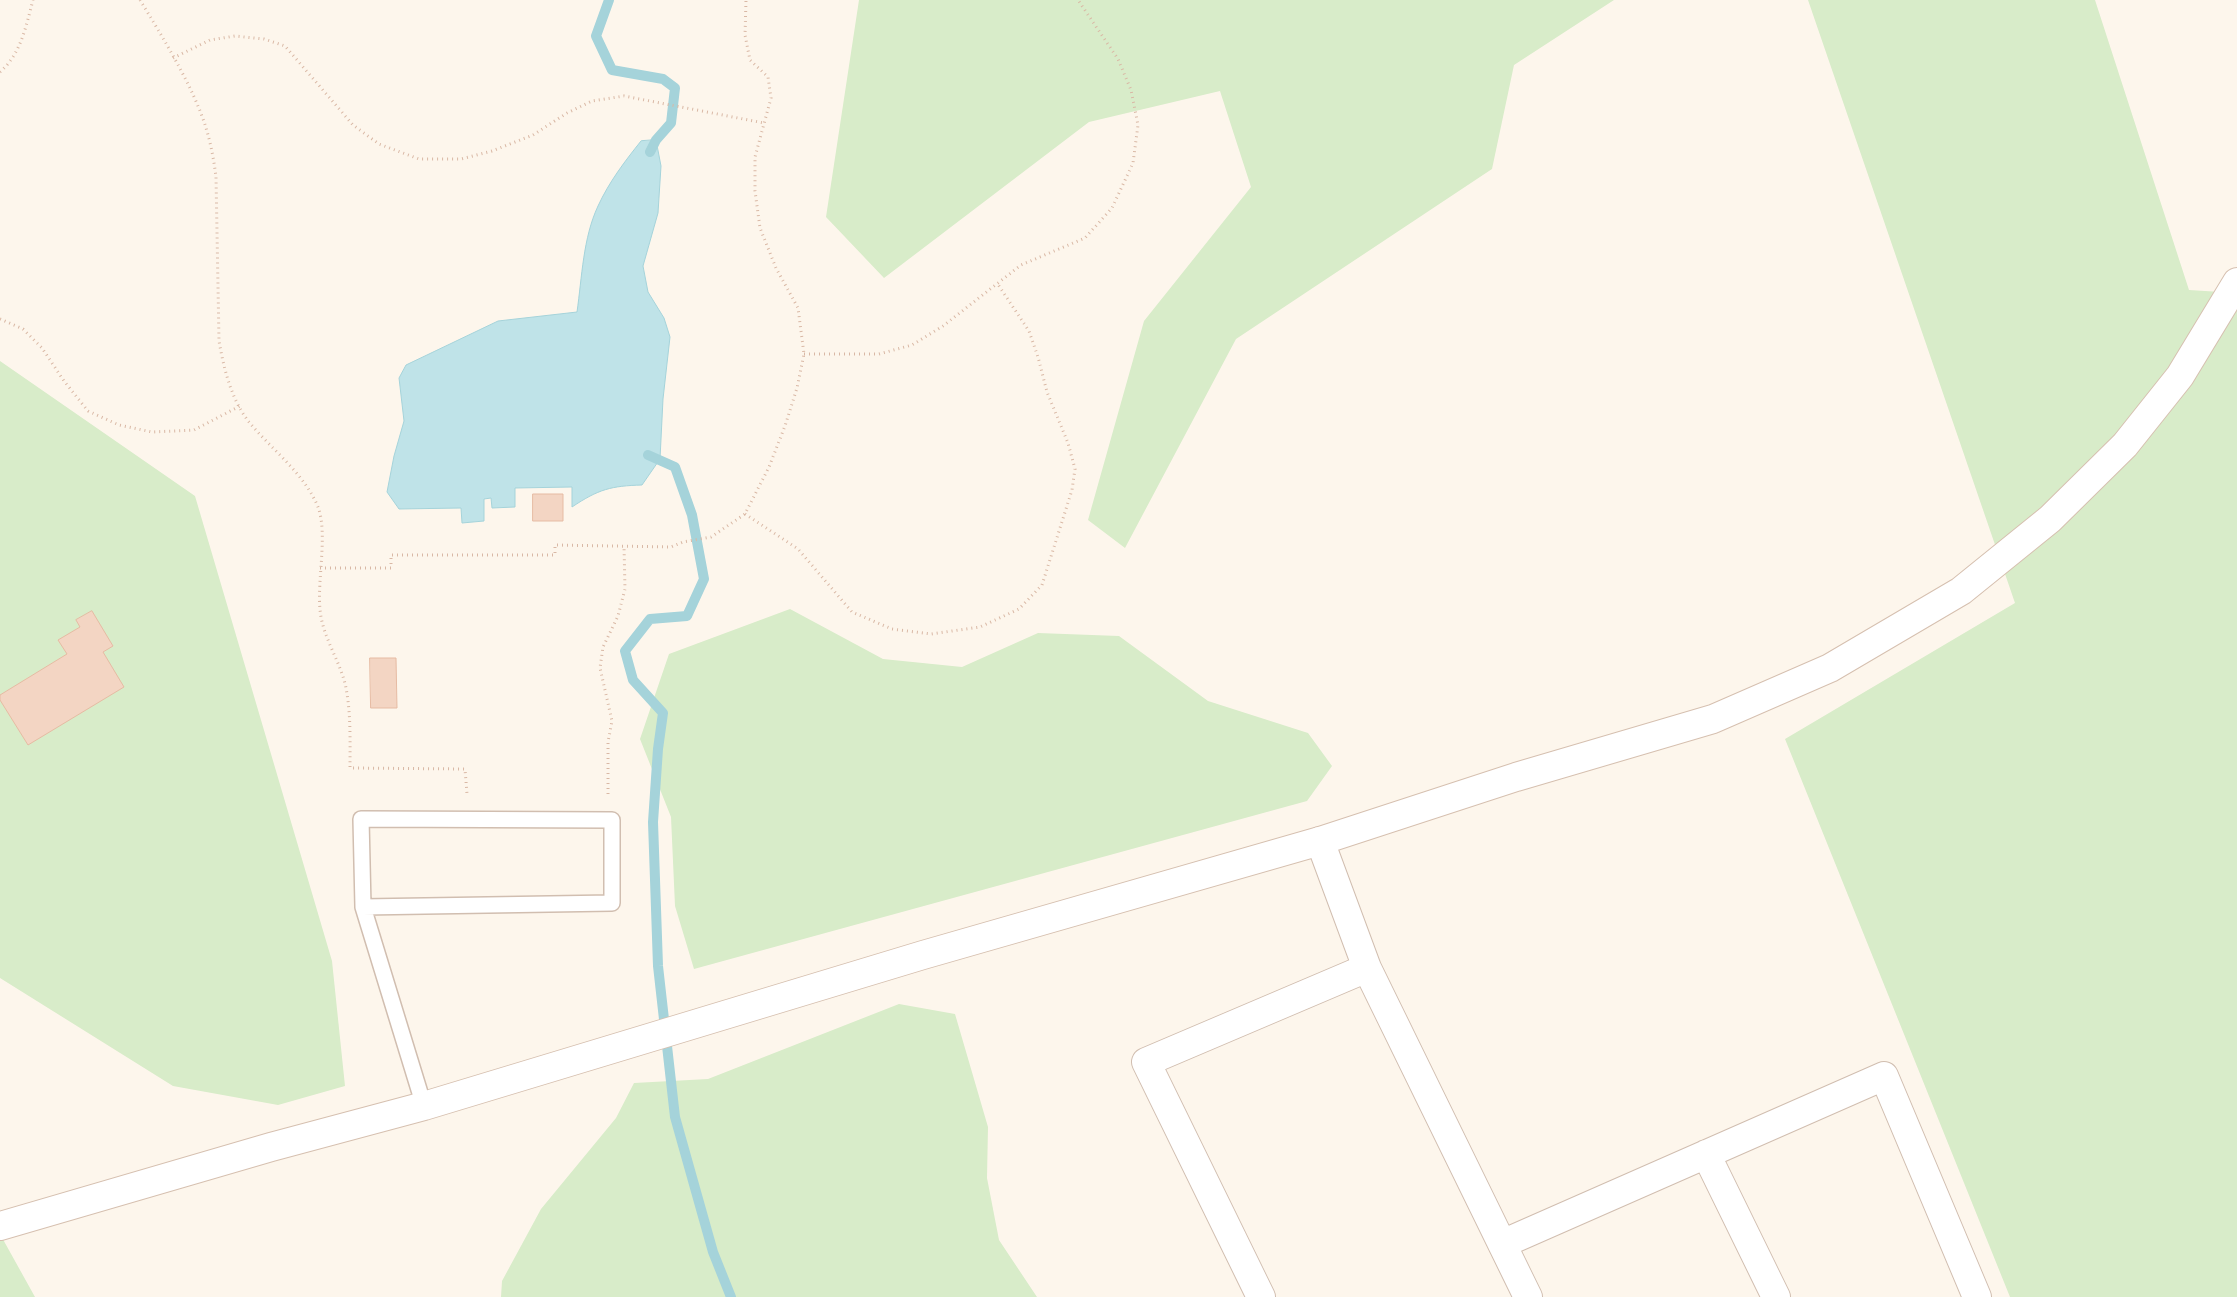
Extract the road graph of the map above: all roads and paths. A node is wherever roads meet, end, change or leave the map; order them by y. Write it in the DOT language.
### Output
graph roads {
  1 [pos="33,0"];
  2 [pos="140,0"];
  3 [pos="746,0"];
  4 [pos="1078,0"];
  5 [pos="173,58"];
  6 [pos="0,72"];
  7 [pos="764,123"];
  8 [pos="2237,282"];
  9 [pos="997,283"];
  10 [pos="0,319"];
  11 [pos="804,354"];
  12 [pos="240,406"];
  13 [pos="745,514"];
  14 [pos="624,546"];
  15 [pos="320,568"];
  16 [pos="476,794"];
  17 [pos="599,795"];
  18 [pos="1320,841"];
  19 [pos="363,907"];
  20 [pos="1367,968"];
  21 [pos="424,1106"];
  22 [pos="1706,1154"];
  23 [pos="0,1226"];
  24 [pos="1502,1244"];
  25 [pos="1261,1297"];
  26 [pos="1528,1297"];
  27 [pos="1776,1297"];
  28 [pos="1977,1297"];
  1 -- 6 [label="path"];
  2 -- 5 [label="path"];
  3 -- 7 [label="path"];
  4 -- 9 [label="path"];
  5 -- 7 [label="path"];
  5 -- 12 [label="path"];
  7 -- 11 [label="path"];
  8 -- 18 [label="street"];
  9 -- 11 [label="path"];
  9 -- 13 [label="path"];
  10 -- 12 [label="path"];
  11 -- 13 [label="path"];
  12 -- 15 [label="path"];
  13 -- 14 [label="path"];
  14 -- 15 [label="path"];
  14 -- 17 [label="path"];
  15 -- 16 [label="path"];
  18 -- 20 [label="street"];
  18 -- 21 [label="street"];
  19 -- 19 [label="lane"];
  19 -- 21 [label="lane"];
  20 -- 24 [label="street"];
  20 -- 25 [label="street"];
  21 -- 23 [label="street"];
  22 -- 24 [label="street"];
  22 -- 27 [label="street"];
  22 -- 28 [label="street"];
  24 -- 26 [label="street"];
}
